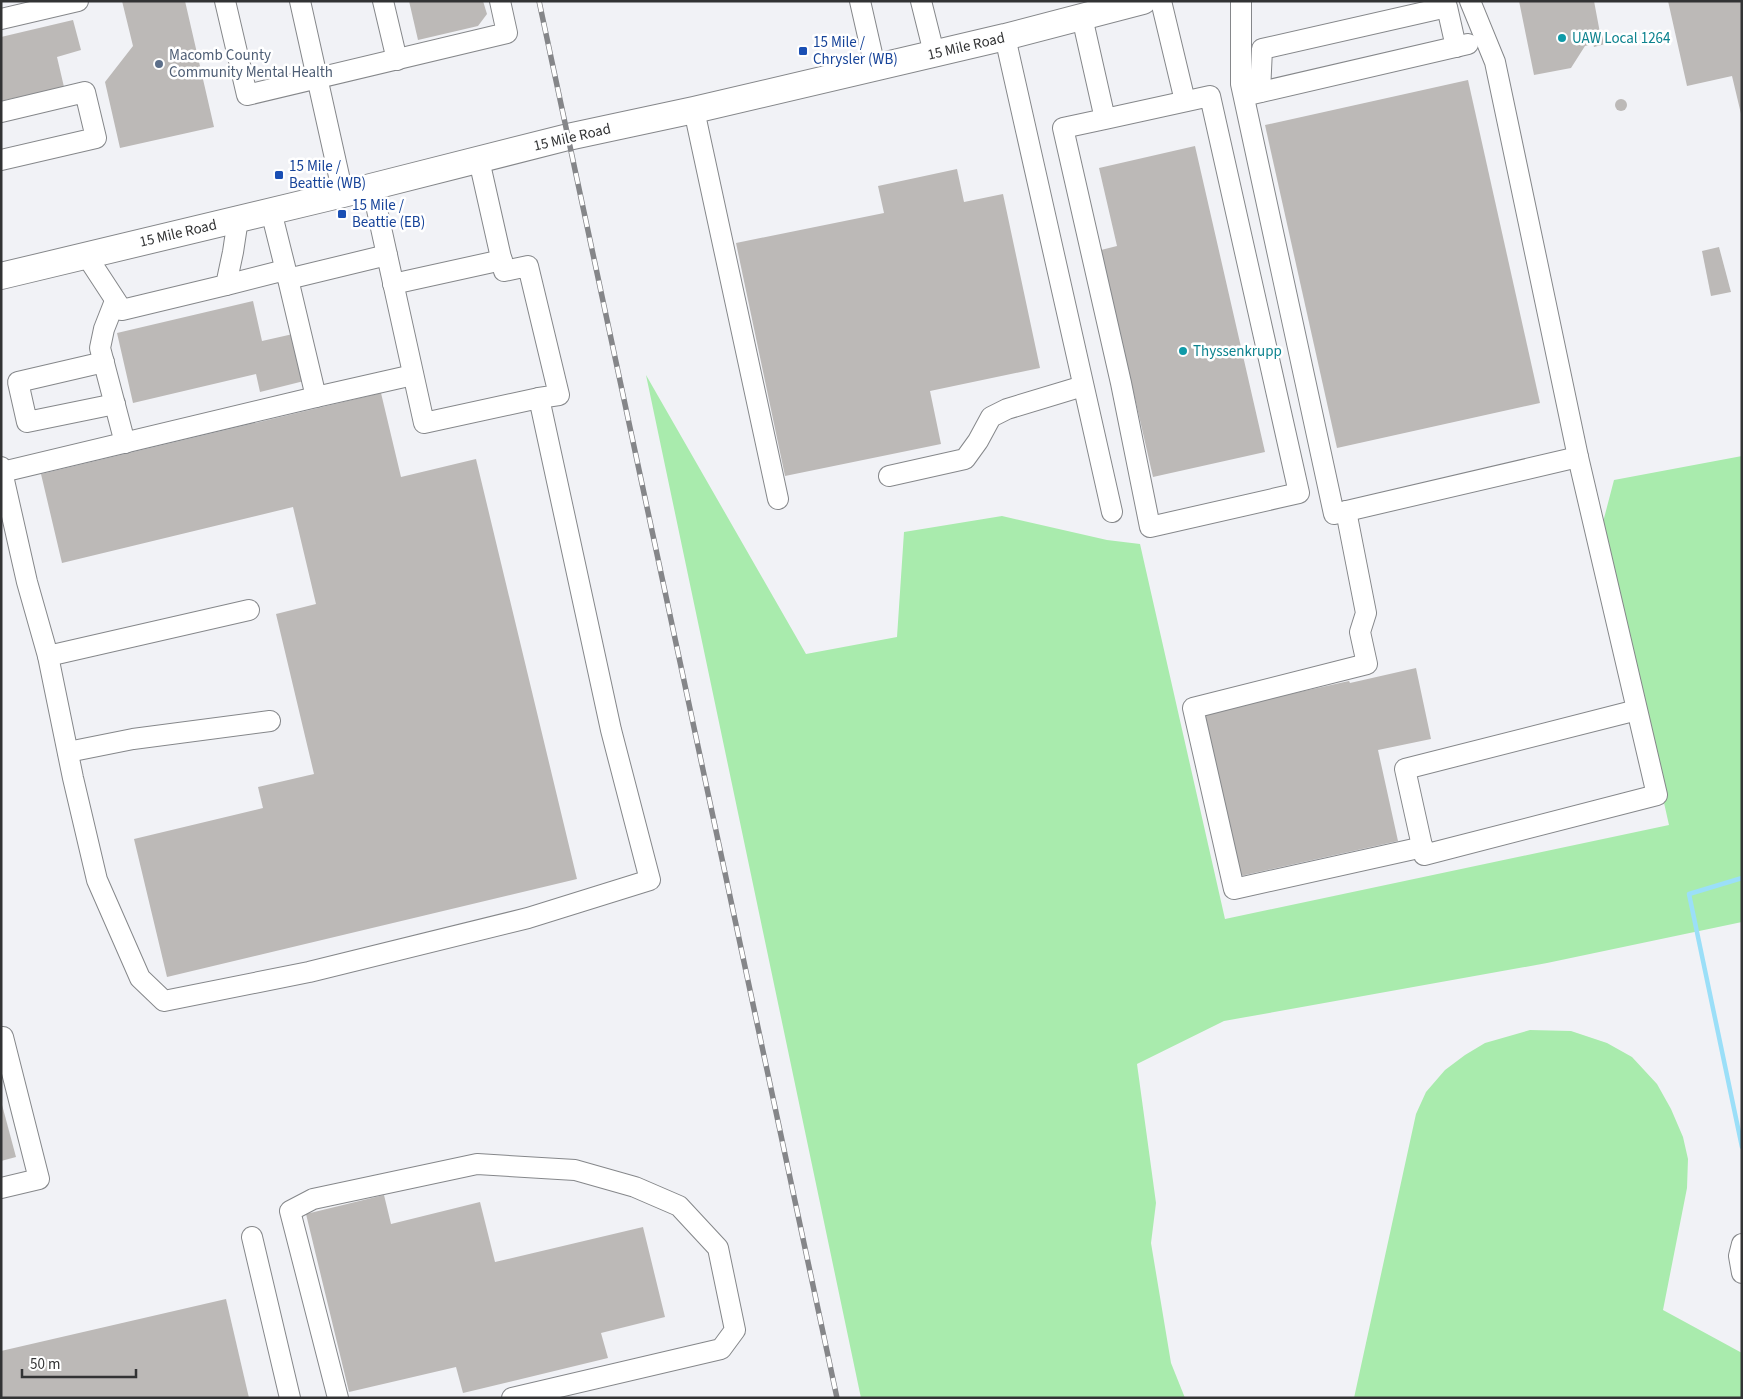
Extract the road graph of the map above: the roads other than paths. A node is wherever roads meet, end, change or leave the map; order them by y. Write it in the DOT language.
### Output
graph roads {
  1 [pos="78,1"];
  2 [pos="225,1"];
  3 [pos="300,1"];
  4 [pos="382,1"];
  5 [pos="500,1"];
  6 [pos="860,1"];
  7 [pos="920,1"];
  8 [pos="1143,1"];
  9 [pos="1161,1"];
  10 [pos="1240,1"];
  11 [pos="1470,1"];
  12 [pos="1082,17"];
  13 [pos="1,19"];
  14 [pos="1005,37"];
  15 [pos="1486,40"];
  16 [pos="1456,47"];
  17 [pos="934,53"];
  18 [pos="397,60"];
  19 [pos="875,67"];
  20 [pos="317,79"];
  21 [pos="1251,94"];
  22 [pos="1186,101"];
  23 [pos="694,110"];
  24 [pos="1,112"];
  25 [pos="1105,119"];
  26 [pos="1,160"];
  27 [pos="478,160"];
  28 [pos="372,187"];
  29 [pos="344,194"];
  30 [pos="271,211"];
  31 [pos="238,219"];
  32 [pos="86,255"];
  33 [pos="387,255"];
  34 [pos="502,260"];
  35 [pos="286,275"];
  36 [pos="1,276"];
  37 [pos="393,284"];
  38 [pos="226,285"];
  39 [pos="115,301"];
  40 [pos="104,362"];
  41 [pos="414,375"];
  42 [pos="1083,386"];
  43 [pos="316,397"];
  44 [pos="539,398"];
  45 [pos="115,404"];
  46 [pos="125,443"];
  47 [pos="1578,457"];
  48 [pos="2,470"];
  49 [pos="888,476"];
  50 [pos="778,499"];
  51 [pos="1346,511"];
  52 [pos="1112,512"];
  53 [pos="249,610"];
  54 [pos="48,656"];
  55 [pos="1637,710"];
  56 [pos="270,721"];
  57 [pos="68,752"];
  58 [pos="1423,847"];
  59 [pos="1,1038"];
  60 [pos="1,1188"];
  61 [pos="252,1237"];
  62 [pos="1742,1244"];
  63 [pos="1742,1273"];
  64 [pos="520,1397"];
  65 [pos="290,1398"];
  66 [pos="338,1398"];
  1 -- 13 [label="street"];
  2 -- 20 [label="street"];
  3 -- 20 [label="street"];
  4 -- 18 [label="street"];
  5 -- 18 [label="street"];
  6 -- 19 [label="street"];
  7 -- 17 [label="street"];
  8 -- 12 [label="main road, 15 Mile Road"];
  9 -- 22 [label="street"];
  10 -- 21 [label="street"];
  11 -- 15 [label="street"];
  12 -- 14 [label="main road, 15 Mile Road"];
  12 -- 25 [label="street"];
  14 -- 17 [label="main road, 15 Mile Road"];
  14 -- 42 [label="street"];
  15 -- 16 [label="street"];
  15 -- 47 [label="street"];
  16 -- 21 [label="street"];
  16 -- 21 [label="street"];
  17 -- 19 [label="main road, 15 Mile Road"];
  18 -- 20 [label="street"];
  19 -- 23 [label="main road, 15 Mile Road"];
  20 -- 29 [label="street"];
  21 -- 51 [label="street"];
  22 -- 25 [label="street"];
  22 -- 25 [label="street"];
  23 -- 27 [label="main road, 15 Mile Road"];
  23 -- 50 [label="street"];
  24 -- 26 [label="street"];
  27 -- 28 [label="main road, 15 Mile Road"];
  27 -- 34 [label="street"];
  28 -- 29 [label="main road, 15 Mile Road"];
  28 -- 33 [label="street"];
  29 -- 30 [label="main road, 15 Mile Road"];
  30 -- 31 [label="main road, 15 Mile Road"];
  30 -- 35 [label="street"];
  31 -- 32 [label="main road, 15 Mile Road"];
  31 -- 38 [label="street"];
  32 -- 36 [label="main road, 15 Mile Road"];
  32 -- 39 [label="street"];
  33 -- 35 [label="street"];
  33 -- 37 [label="street"];
  34 -- 37 [label="street"];
  34 -- 44 [label="street"];
  35 -- 38 [label="street"];
  35 -- 43 [label="street"];
  37 -- 41 [label="street"];
  38 -- 39 [label="street"];
  39 -- 40 [label="street"];
  40 -- 45 [label="street"];
  40 -- 45 [label="street"];
  41 -- 43 [label="street"];
  41 -- 44 [label="street"];
  42 -- 49 [label="street"];
  42 -- 52 [label="street"];
  43 -- 46 [label="street"];
  44 -- 57 [label="street"];
  45 -- 46 [label="street"];
  46 -- 48 [label="street"];
  47 -- 51 [label="street"];
  47 -- 55 [label="street"];
  48 -- 54 [label="street"];
  51 -- 58 [label="street"];
  53 -- 54 [label="street"];
  54 -- 57 [label="street"];
  55 -- 58 [label="street"];
  55 -- 58 [label="street"];
  56 -- 57 [label="street"];
  59 -- 60 [label="street"];
  61 -- 65 [label="street"];
  62 -- 63 [label="street"];
  64 -- 66 [label="street"];
}
